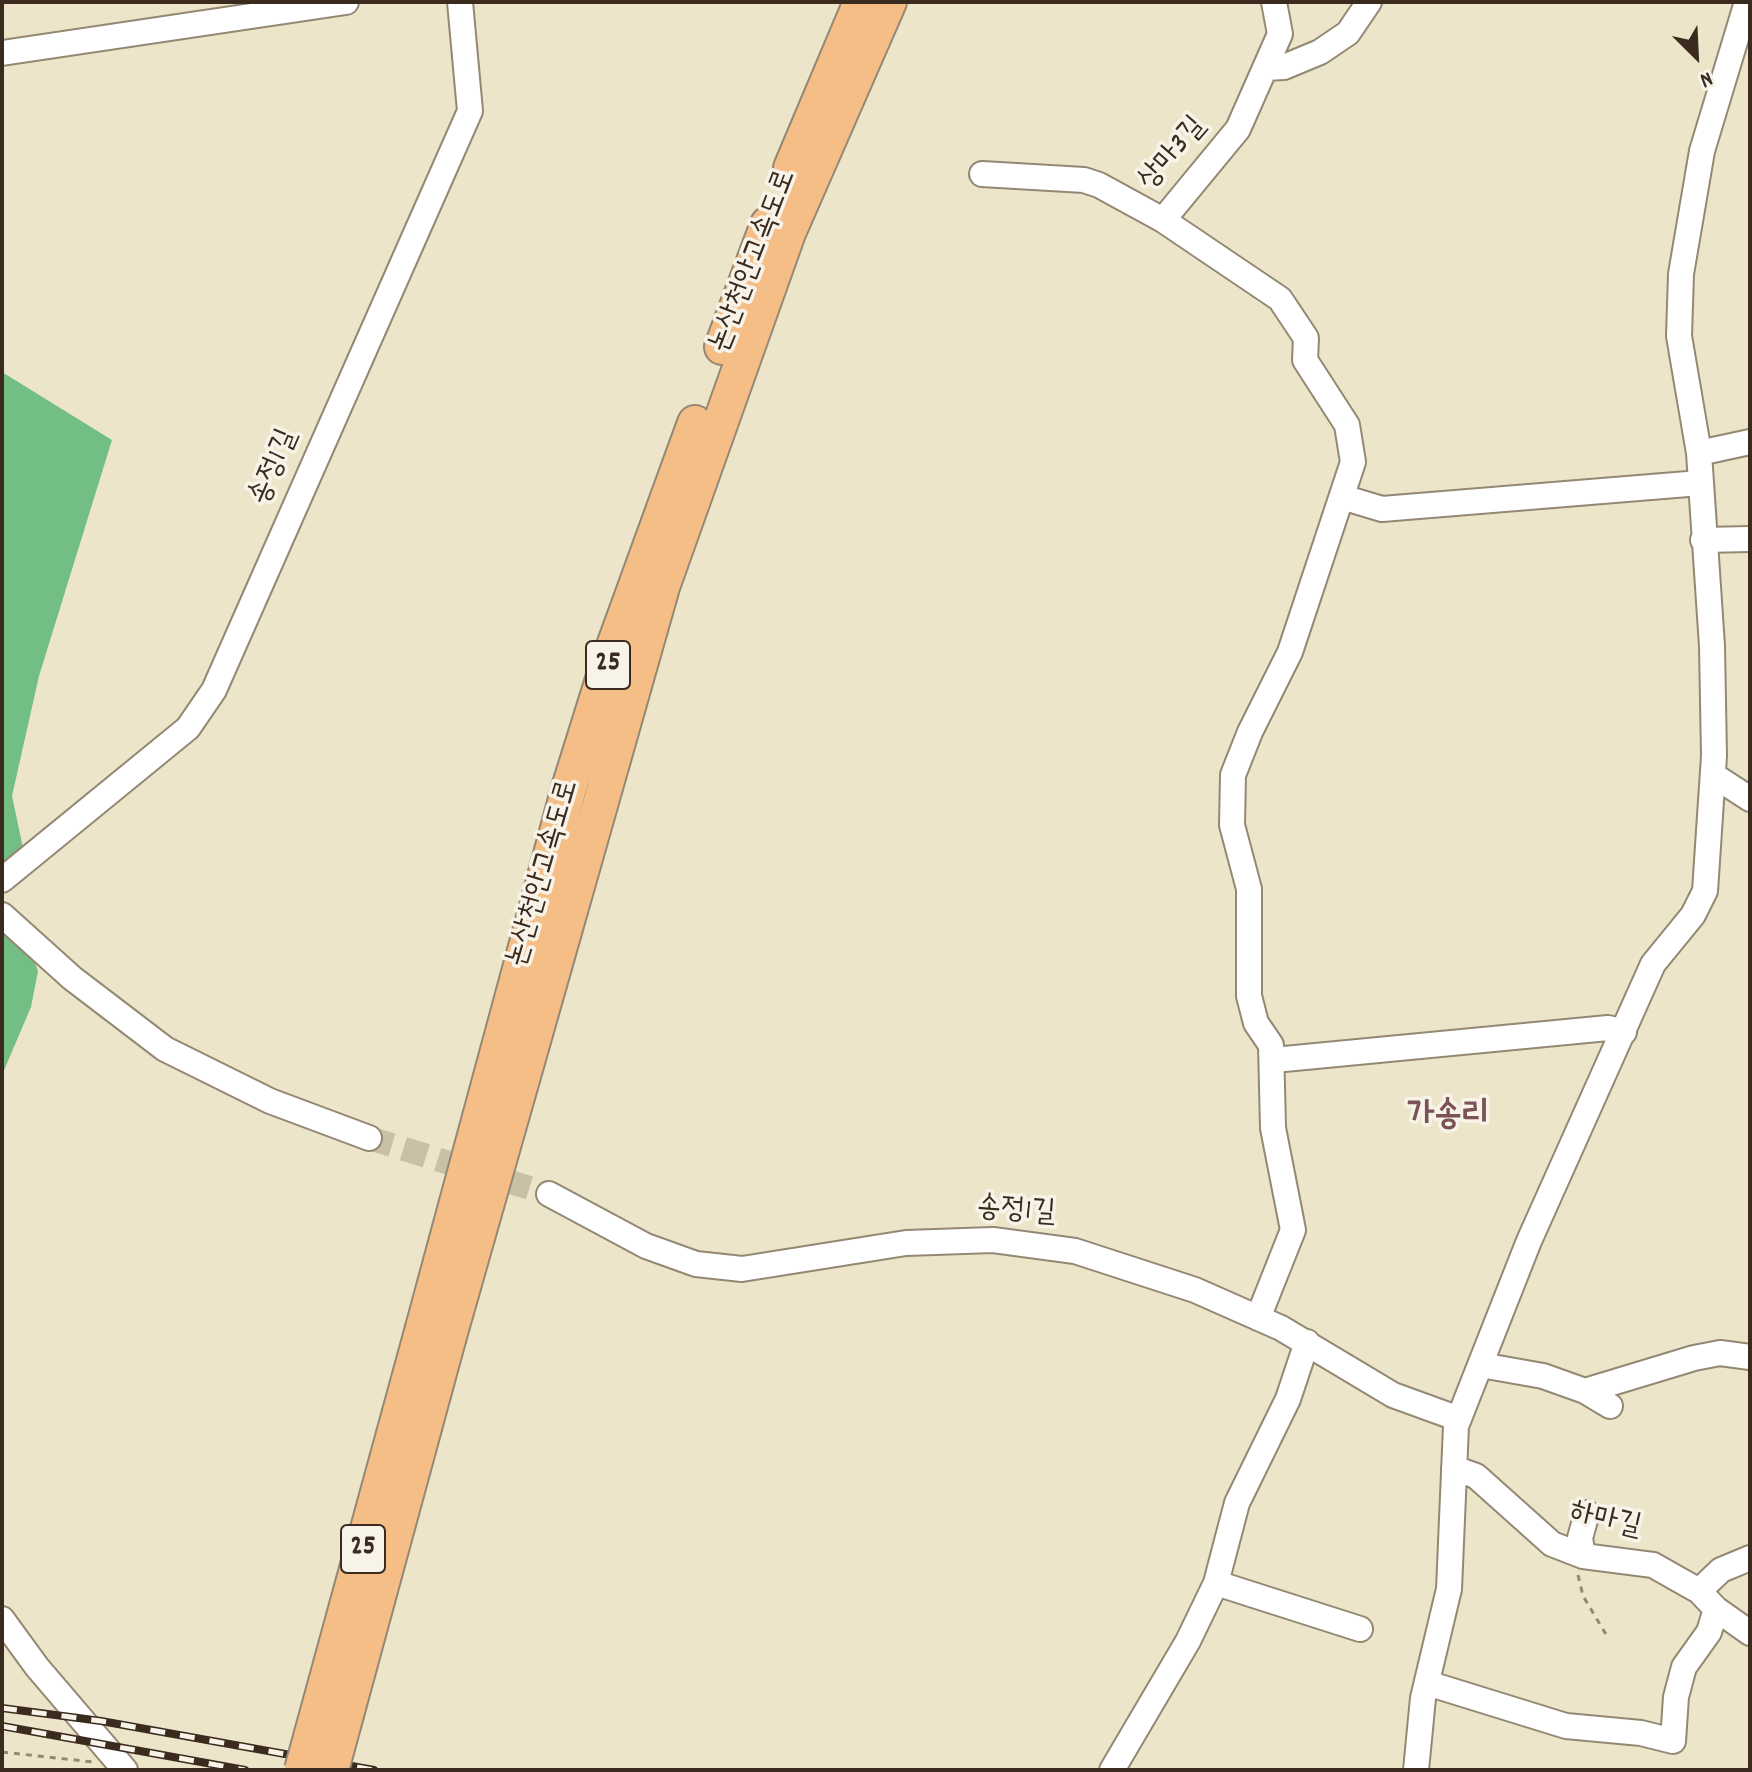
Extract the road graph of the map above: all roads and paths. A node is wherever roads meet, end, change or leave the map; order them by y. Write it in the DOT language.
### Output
graph roads {
  1 [pos="346,2"];
  2 [pos="460,2"];
  3 [pos="1274,2"];
  4 [pos="1369,2"];
  5 [pos="1747,2"];
  6 [pos="859,14"];
  7 [pos="1744,36"];
  8 [pos="2,53"];
  9 [pos="1265,68"];
  10 [pos="982,174"];
  11 [pos="1163,220"];
  12 [pos="1750,442"];
  13 [pos="1699,453"];
  14 [pos="1700,483"];
  15 [pos="1342,497"];
  16 [pos="1750,539"];
  17 [pos="1703,540"];
  18 [pos="1713,775"];
  19 [pos="1750,799"];
  20 [pos="2,880"];
  21 [pos="2,915"];
  22 [pos="1624,1032"];
  23 [pos="1274,1060"];
  24 [pos="369,1138"];
  25 [pos="549,1194"];
  26 [pos="1258,1318"];
  27 [pos="436,1332"];
  28 [pos="1307,1342"];
  29 [pos="1750,1357"];
  30 [pos="1481,1365"];
  31 [pos="1585,1391"];
  32 [pos="1610,1406"];
  33 [pos="1459,1419"];
  34 [pos="1454,1468"];
  35 [pos="1587,1513"];
  36 [pos="1583,1556"];
  37 [pos="1750,1558"];
  38 [pos="1216,1583"];
  39 [pos="1699,1591"];
  40 [pos="1716,1609"];
  41 [pos="2,1619"];
  42 [pos="1360,1629"];
  43 [pos="1750,1633"];
  44 [pos="1607,1636"];
  45 [pos="1427,1683"];
  46 [pos="2,1752"];
  47 [pos="123,1768"];
  48 [pos="302,1770"];
  49 [pos="331,1770"];
  50 [pos="1112,1770"];
  51 [pos="1416,1770"];
  1 -- 8 [label="street"];
  2 -- 20 [label="street, 송정1길"];
  3 -- 9 [label="street, 상마3길"];
  4 -- 9 [label="street"];
  5 -- 7 [label="street"];
  6 -- 27 [label="highway, 논산천안고속도로 / 25"];
  6 -- 27 [label="highway, 논산천안고속도로 / 25"];
  7 -- 13 [label="street"];
  9 -- 11 [label="street, 상마3길"];
  10 -- 11 [label="street, 상마3길"];
  11 -- 15 [label="street"];
  12 -- 13 [label="street"];
  13 -- 14 [label="street"];
  14 -- 15 [label="street"];
  14 -- 17 [label="street"];
  15 -- 23 [label="street"];
  16 -- 17 [label="street"];
  17 -- 18 [label="street"];
  18 -- 19 [label="street"];
  18 -- 22 [label="street"];
  21 -- 24 [label="street"];
  22 -- 23 [label="street"];
  22 -- 30 [label="street"];
  23 -- 26 [label="street"];
  25 -- 26 [label="street, 송정1길"];
  26 -- 28 [label="street, 송정1길"];
  27 -- 48 [label="highway, 논산천안고속도로 / 25, bridge"];
  27 -- 49 [label="highway, 논산천안고속도로 / 25, bridge"];
  28 -- 33 [label="street, 송정1길"];
  28 -- 38 [label="street"];
  29 -- 31 [label="street"];
  30 -- 31 [label="street"];
  30 -- 33 [label="street"];
  31 -- 32 [label="street"];
  33 -- 34 [label="street"];
  34 -- 36 [label="street, 하마길"];
  34 -- 45 [label="street"];
  35 -- 36 [label="street"];
  36 -- 39 [label="street, 하마길"];
  36 -- 44 [label="path"];
  37 -- 39 [label="street"];
  38 -- 42 [label="street"];
  38 -- 50 [label="street"];
  39 -- 40 [label="street, 하마길"];
  40 -- 43 [label="street, 하마길"];
  40 -- 45 [label="street"];
  41 -- 47 [label="street"];
  45 -- 51 [label="street"];
  46 -- 47 [label="path"];
}
